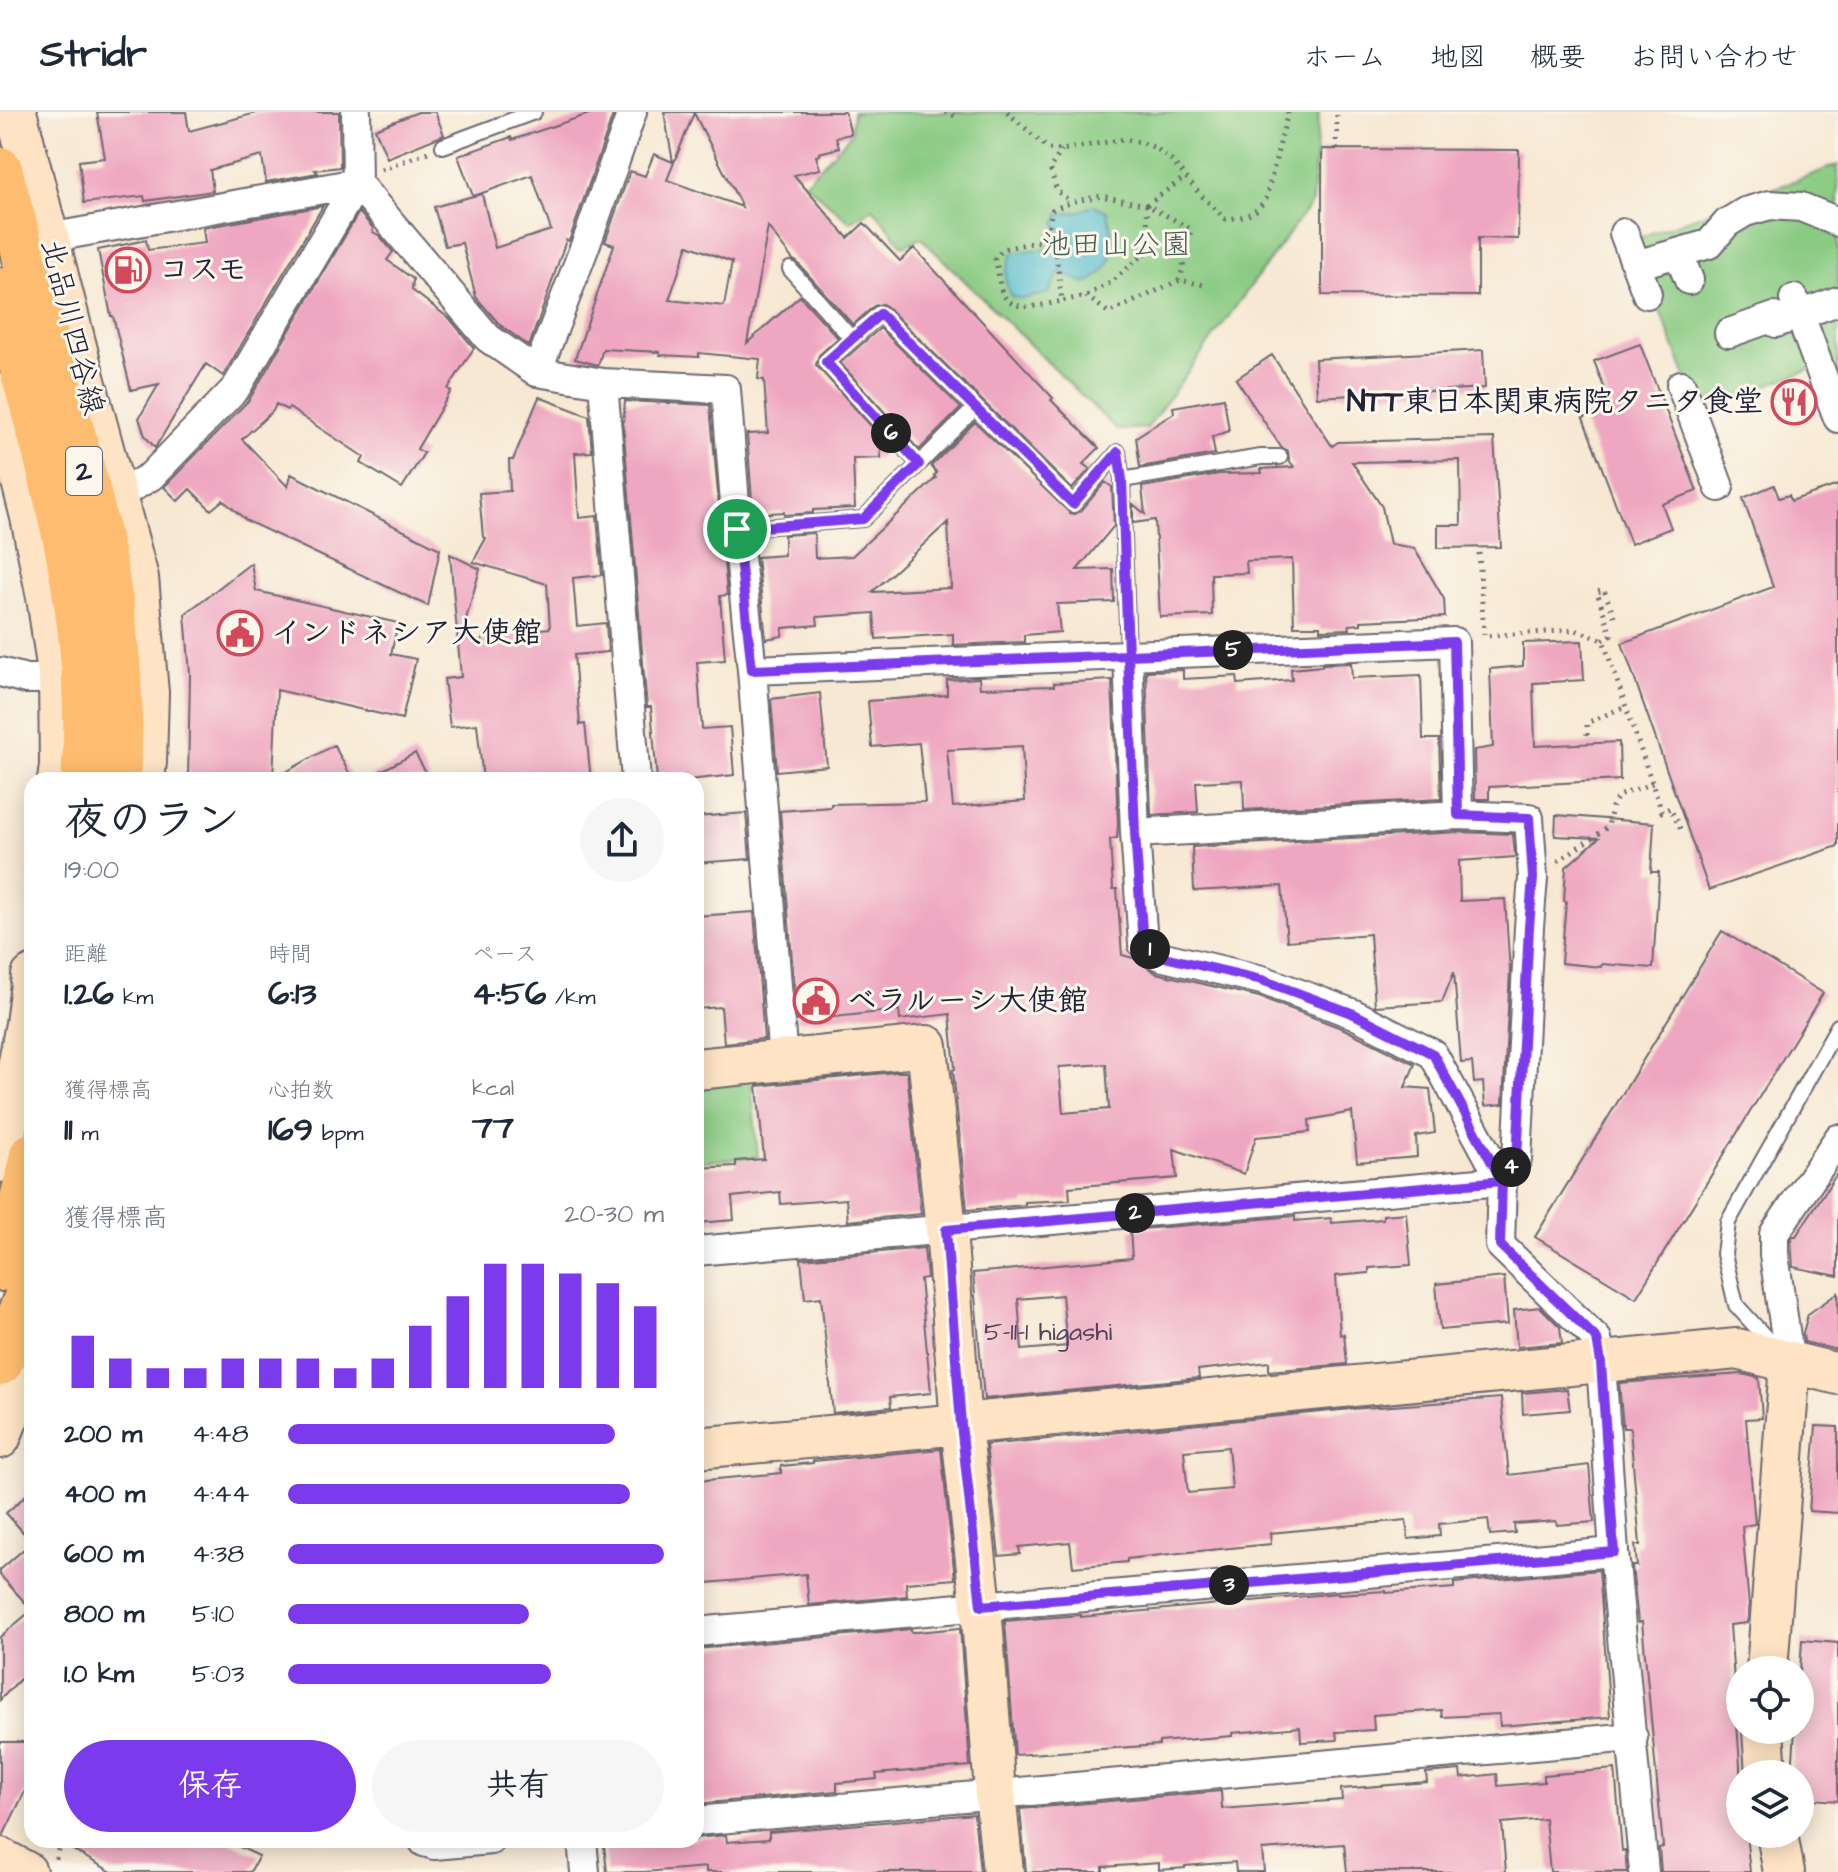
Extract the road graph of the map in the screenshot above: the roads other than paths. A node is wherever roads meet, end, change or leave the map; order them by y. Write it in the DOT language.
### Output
graph roads {
  1 [pos="16,112"];
  2 [pos="356,112"];
  3 [pos="534,112"];
  4 [pos="632,112"];
  5 [pos="443,146"];
  6 [pos="0,169"];
  7 [pos="357,183"];
  8 [pos="1838,222"];
  9 [pos="1624,233"];
  10 [pos="48,238"];
  11 [pos="1678,253"];
  12 [pos="1636,265"];
  13 [pos="790,269"];
  14 [pos="1689,280"];
  15 [pos="0,290"];
  16 [pos="1647,294"];
  17 [pos="1838,301"];
  18 [pos="1797,307"];
  19 [pos="1729,333"];
  20 [pos="852,339"];
  21 [pos="537,372"];
  22 [pos="603,383"];
  23 [pos="1681,385"];
  24 [pos="0,394"];
  25 [pos="975,408"];
  26 [pos="1838,418"];
  27 [pos="1280,457"];
  28 [pos="919,464"];
  29 [pos="1122,480"];
  30 [pos="1719,487"];
  31 [pos="116,497"];
  32 [pos="737,529"];
  33 [pos="1128,655"];
  34 [pos="752,670"];
  35 [pos="0,672"];
  36 [pos="59,679"];
  37 [pos="59,772"];
  38 [pos="83,772"];
  39 [pos="118,772"];
  40 [pos="145,772"];
  41 [pos="635,772"];
  42 [pos="1458,815"];
  43 [pos="1135,833"];
  44 [pos="1838,1026"];
  45 [pos="24,1035"];
  46 [pos="783,1061"];
  47 [pos="704,1068"];
  48 [pos="1838,1139"];
  49 [pos="0,1162"];
  50 [pos="1502,1181"];
  51 [pos="24,1193"];
  52 [pos="946,1230"];
  53 [pos="704,1250"];
  54 [pos="0,1269"];
  55 [pos="24,1338"];
  56 [pos="1601,1363"];
  57 [pos="1790,1364"];
  58 [pos="1838,1374"];
  59 [pos="16,1392"];
  60 [pos="961,1424"];
  61 [pos="0,1438"];
  62 [pos="704,1447"];
  63 [pos="1614,1552"];
  64 [pos="981,1606"];
  65 [pos="704,1631"];
  66 [pos="1768,1656"];
  67 [pos="1633,1737"];
  68 [pos="995,1793"];
  69 [pos="704,1820"];
  70 [pos="583,1848"];
  71 [pos="1780,1848"];
  72 [pos="0,1858"];
  73 [pos="26,1872"];
  74 [pos="585,1872"];
  75 [pos="1003,1872"];
  76 [pos="1644,1872"];
  77 [pos="1784,1872"];
  1 -- 10 [label="street, 北品川四谷線"];
  2 -- 7 [label="street"];
  3 -- 5 [label="lane"];
  4 -- 21 [label="street"];
  6 -- 39 [label="highway, 2"];
  7 -- 10 [label="street"];
  7 -- 21 [label="street"];
  7 -- 31 [label="street"];
  8 -- 11 [label="street"];
  9 -- 12 [label="street"];
  10 -- 31 [label="street, 北品川四谷線"];
  11 -- 12 [label="street"];
  11 -- 14 [label="street"];
  12 -- 16 [label="street"];
  13 -- 20 [label="lane"];
  15 -- 38 [label="highway, 2"];
  17 -- 18 [label="street"];
  18 -- 19 [label="street"];
  18 -- 26 [label="street"];
  20 -- 25 [label="lane"];
  20 -- 28 [label="lane"];
  21 -- 22 [label="street"];
  22 -- 32 [label="street"];
  22 -- 41 [label="street"];
  23 -- 30 [label="street"];
  24 -- 36 [label="street"];
  25 -- 28 [label="lane"];
  25 -- 29 [label="lane"];
  27 -- 29 [label="lane"];
  28 -- 32 [label="lane"];
  29 -- 33 [label="lane"];
  31 -- 40 [label="street, 北品川四谷線"];
  32 -- 34 [label="street"];
  33 -- 34 [label="street"];
  33 -- 42 [label="street"];
  33 -- 43 [label="street"];
  34 -- 46 [label="street"];
  35 -- 36 [label="street"];
  36 -- 37 [label="street"];
  42 -- 43 [label="street"];
  42 -- 50 [label="street"];
  43 -- 50 [label="street"];
  44 -- 57 [label="lane"];
  45 -- 49 [label="street"];
  46 -- 47 [label="street"];
  46 -- 52 [label="street"];
  48 -- 57 [label="street"];
  50 -- 52 [label="street"];
  50 -- 56 [label="street"];
  51 -- 54 [label="highway"];
  52 -- 53 [label="street"];
  52 -- 60 [label="street"];
  55 -- 59 [label="highway"];
  56 -- 57 [label="street"];
  56 -- 60 [label="street"];
  56 -- 63 [label="street"];
  57 -- 58 [label="street"];
  57 -- 66 [label="street"];
  59 -- 61 [label="street"];
  60 -- 62 [label="street"];
  60 -- 64 [label="street"];
  63 -- 64 [label="street"];
  63 -- 67 [label="street"];
  64 -- 65 [label="street"];
  64 -- 68 [label="street"];
  67 -- 68 [label="street"];
  67 -- 76 [label="street"];
  68 -- 69 [label="street"];
  68 -- 75 [label="street"];
  70 -- 74 [label="street"];
  71 -- 77 [label="street"];
  72 -- 73 [label="street"];
}
